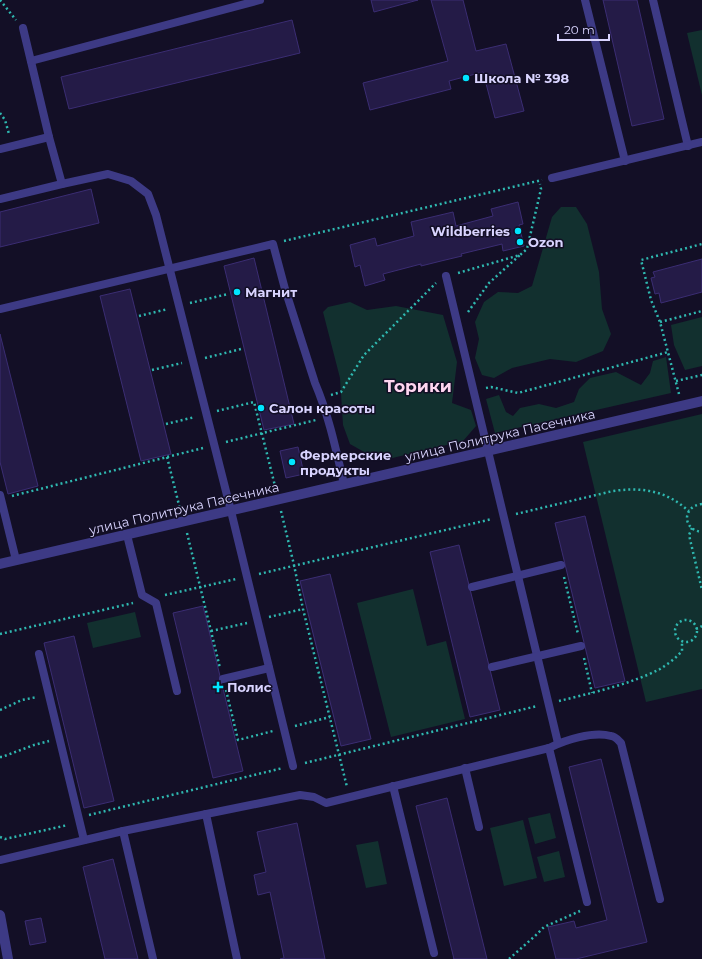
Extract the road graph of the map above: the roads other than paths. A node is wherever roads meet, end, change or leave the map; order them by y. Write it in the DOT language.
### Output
graph roads {
  1 [pos="260,0"];
  2 [pos="586,0"];
  3 [pos="653,0"];
  4 [pos="23,28"];
  5 [pos="31,61"];
  6 [pos="49,137"];
  7 [pos="702,142"];
  8 [pos="688,146"];
  9 [pos="0,149"];
  10 [pos="625,161"];
  11 [pos="552,178"];
  12 [pos="62,184"];
  13 [pos="0,199"];
  14 [pos="169,268"];
  15 [pos="446,276"];
  16 [pos="0,309"];
  17 [pos="702,401"];
  18 [pos="488,451"];
  19 [pos="344,484"];
  20 [pos="0,497"];
  21 [pos="231,511"];
  22 [pos="127,535"];
  23 [pos="16,560"];
  24 [pos="0,564"];
  25 [pos="561,565"];
  26 [pos="518,576"];
  27 [pos="472,587"];
  28 [pos="581,646"];
  29 [pos="39,654"];
  30 [pos="537,656"];
  31 [pos="492,667"];
  32 [pos="269,668"];
  33 [pos="223,679"];
  34 [pos="177,691"];
  35 [pos="558,743"];
  36 [pos="549,748"];
  37 [pos="292,766"];
  38 [pos="465,768"];
  39 [pos="393,786"];
  40 [pos="206,814"];
  41 [pos="479,827"];
  42 [pos="123,830"];
  43 [pos="84,840"];
  44 [pos="0,860"];
  45 [pos="660,899"];
  46 [pos="588,902"];
  47 [pos="0,915"];
  48 [pos="434,953"];
  49 [pos="8,959"];
  50 [pos="153,959"];
  51 [pos="237,959"];
  1 -- 5 [label="lane"];
  2 -- 10 [label="lane"];
  3 -- 8 [label="lane"];
  4 -- 5 [label="lane"];
  5 -- 6 [label="lane"];
  6 -- 9 [label="lane"];
  6 -- 12 [label="lane"];
  7 -- 8 [label="lane"];
  8 -- 10 [label="lane"];
  10 -- 11 [label="lane"];
  12 -- 13 [label="lane"];
  12 -- 14 [label="lane"];
  14 -- 16 [label="lane"];
  14 -- 19 [label="lane"];
  14 -- 21 [label="lane"];
  15 -- 18 [label="lane"];
  17 -- 18 [label="street, улица Политрука Пасечника"];
  18 -- 19 [label="street, улица Политрука Пасечника"];
  18 -- 26 [label="lane"];
  19 -- 21 [label="street, улица Политрука Пасечника"];
  20 -- 23 [label="lane"];
  21 -- 22 [label="street, улица Политрука Пасечника"];
  21 -- 32 [label="lane"];
  22 -- 23 [label="street, улица Политрука Пасечника"];
  22 -- 34 [label="lane"];
  23 -- 24 [label="street, улица Политрука Пасечника"];
  25 -- 26 [label="lane"];
  26 -- 27 [label="lane"];
  26 -- 30 [label="lane"];
  28 -- 30 [label="lane"];
  29 -- 43 [label="lane"];
  30 -- 31 [label="lane"];
  30 -- 35 [label="lane"];
  32 -- 33 [label="lane"];
  32 -- 37 [label="lane"];
  35 -- 36 [label="lane"];
  35 -- 45 [label="lane"];
  36 -- 38 [label="lane"];
  36 -- 46 [label="lane"];
  38 -- 39 [label="lane"];
  38 -- 41 [label="lane"];
  39 -- 40 [label="lane"];
  39 -- 48 [label="lane"];
  40 -- 42 [label="lane"];
  40 -- 51 [label="lane"];
  42 -- 43 [label="lane"];
  42 -- 50 [label="lane"];
  43 -- 44 [label="lane"];
  47 -- 49 [label="street"];
}
